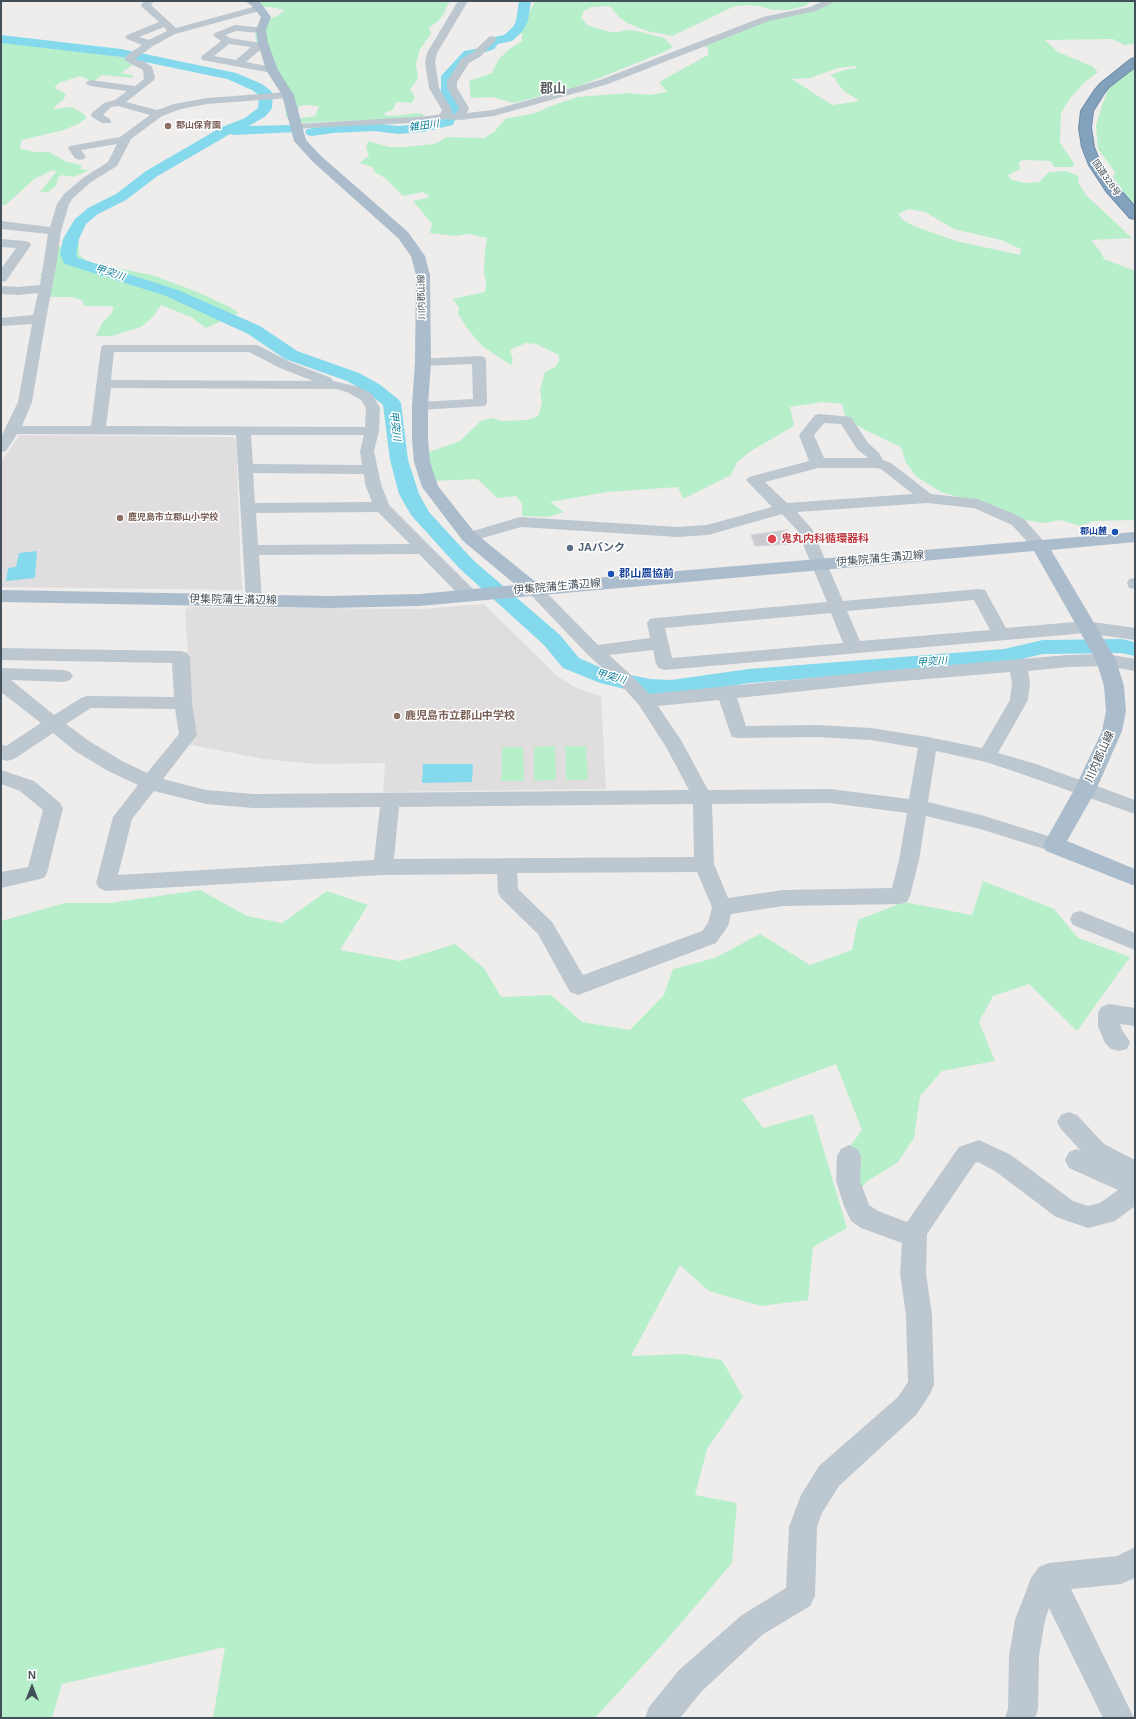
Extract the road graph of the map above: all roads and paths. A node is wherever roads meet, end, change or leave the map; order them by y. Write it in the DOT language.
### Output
graph roads {
  1 [pos="149,1"];
  2 [pos="463,1"];
  3 [pos="831,1"];
  4 [pos="255,5"];
  5 [pos="165,23"];
  6 [pos="261,30"];
  7 [pos="172,32"];
  8 [pos="492,39"];
  9 [pos="227,41"];
  10 [pos="150,44"];
  11 [pos="1135,62"];
  12 [pos="238,64"];
  13 [pos="272,70"];
  14 [pos="90,83"];
  15 [pos="136,89"];
  16 [pos="283,96"];
  17 [pos="118,103"];
  18 [pos="158,114"];
  19 [pos="444,116"];
  20 [pos="460,117"];
  21 [pos="106,121"];
  22 [pos="296,127"];
  23 [pos="123,140"];
  24 [pos="80,157"];
  25 [pos="1135,215"];
  26 [pos="1,226"];
  27 [pos="55,230"];
  28 [pos="1,243"];
  29 [pos="1,278"];
  30 [pos="44,289"];
  31 [pos="1,290"];
  32 [pos="39,319"];
  33 [pos="1,322"];
  34 [pos="423,362"];
  35 [pos="104,384"];
  36 [pos="338,386"];
  37 [pos="420,406"];
  38 [pos="13,430"];
  39 [pos="98,431"];
  40 [pos="242,431"];
  41 [pos="372,431"];
  42 [pos="1,448"];
  43 [pos="877,462"];
  44 [pos="818,463"];
  45 [pos="246,468"];
  46 [pos="370,470"];
  47 [pos="927,498"];
  48 [pos="382,507"];
  49 [pos="249,508"];
  50 [pos="785,508"];
  51 [pos="1135,536"];
  52 [pos="469,537"];
  53 [pos="1038,545"];
  54 [pos="251,550"];
  55 [pos="423,550"];
  56 [pos="819,564"];
  57 [pos="533,589"];
  58 [pos="1,596"];
  59 [pos="472,596"];
  60 [pos="254,601"];
  61 [pos="838,607"];
  62 [pos="1088,629"];
  63 [pos="1000,633"];
  64 [pos="1135,634"];
  65 [pos="660,644"];
  66 [pos="854,648"];
  67 [pos="594,651"];
  68 [pos="1,654"];
  69 [pos="1105,659"];
  70 [pos="1135,664"];
  71 [pos="1018,666"];
  72 [pos="1,674"];
  73 [pos="64,676"];
  74 [pos="1,681"];
  75 [pos="726,693"];
  76 [pos="645,701"];
  77 [pos="183,703"];
  78 [pos="55,724"];
  79 [pos="928,742"];
  80 [pos="1,751"];
  81 [pos="987,756"];
  82 [pos="1,777"];
  83 [pos="150,783"];
  84 [pos="1085,790"];
  85 [pos="702,797"];
  86 [pos="390,800"];
  87 [pos="918,807"];
  88 [pos="1135,807"];
  89 [pos="1054,845"];
  90 [pos="704,864"];
  91 [pos="383,867"];
  92 [pos="508,867"];
  93 [pos="1135,878"];
  94 [pos="1,880"];
  95 [pos="722,907"];
  96 [pos="1080,919"];
  97 [pos="1135,942"];
  98 [pos="1135,1017"];
  99 [pos="1119,1042"];
  100 [pos="1069,1122"];
  101 [pos="849,1156"];
  102 [pos="1077,1160"];
  103 [pos="1135,1171"];
  104 [pos="1135,1186"];
  105 [pos="1135,1192"];
  106 [pos="915,1236"];
  107 [pos="1135,1561"];
  108 [pos="1050,1577"];
  109 [pos="660,1718"];
  110 [pos="1020,1718"];
  111 [pos="1119,1718"];
  1 -- 5 [label="street"];
  2 -- 19 [label="street"];
  3 -- 20 [label="street"];
  4 -- 6 [label="main road, 川内郡山線"];
  4 -- 7 [label="street"];
  5 -- 7 [label="street"];
  5 -- 10 [label="street"];
  6 -- 9 [label="street"];
  6 -- 13 [label="main road, 川内郡山線"];
  7 -- 10 [label="street"];
  8 -- 20 [label="street"];
  9 -- 12 [label="street"];
  9 -- 12 [label="street"];
  10 -- 15 [label="street"];
  11 -- 25 [label="highway, 国道328号"];
  12 -- 13 [label="street"];
  13 -- 16 [label="main road, 川内郡山線"];
  14 -- 15 [label="street"];
  15 -- 17 [label="street"];
  16 -- 18 [label="street"];
  16 -- 22 [label="main road, 川内郡山線"];
  17 -- 18 [label="street"];
  17 -- 21 [label="street"];
  18 -- 23 [label="street"];
  19 -- 20 [label="street"];
  19 -- 22 [label="street"];
  22 -- 34 [label="main road, 川内郡山線"];
  23 -- 24 [label="street"];
  23 -- 27 [label="street"];
  26 -- 27 [label="street"];
  27 -- 30 [label="street"];
  28 -- 29 [label="street"];
  30 -- 31 [label="street"];
  30 -- 32 [label="street"];
  32 -- 33 [label="street"];
  32 -- 38 [label="street"];
  34 -- 37 [label="main road, 川内郡山線"];
  34 -- 37 [label="street"];
  35 -- 36 [label="street"];
  35 -- 36 [label="street"];
  35 -- 39 [label="street"];
  36 -- 41 [label="street"];
  37 -- 52 [label="main road, 川内郡山線"];
  38 -- 39 [label="street"];
  38 -- 42 [label="street"];
  39 -- 40 [label="street"];
  40 -- 41 [label="street"];
  40 -- 45 [label="street"];
  41 -- 46 [label="street"];
  43 -- 44 [label="street"];
  43 -- 44 [label="street"];
  43 -- 47 [label="street"];
  44 -- 50 [label="street"];
  45 -- 46 [label="street"];
  45 -- 49 [label="street"];
  46 -- 48 [label="street"];
  47 -- 50 [label="street"];
  47 -- 53 [label="street"];
  48 -- 49 [label="street"];
  48 -- 55 [label="street"];
  49 -- 54 [label="street"];
  50 -- 52 [label="street"];
  50 -- 56 [label="street"];
  51 -- 53 [label="main road, 伊集院蒲生溝辺線"];
  52 -- 57 [label="main road, 川内郡山線"];
  53 -- 56 [label="main road, 伊集院蒲生溝辺線"];
  53 -- 62 [label="main road, 川内郡山線"];
  54 -- 55 [label="street"];
  54 -- 60 [label="street"];
  55 -- 59 [label="street"];
  56 -- 57 [label="main road, 伊集院蒲生溝辺線"];
  56 -- 61 [label="street"];
  57 -- 59 [label="main road, 伊集院蒲生溝辺線"];
  57 -- 67 [label="street"];
  58 -- 60 [label="main road, 伊集院蒲生溝辺線"];
  59 -- 60 [label="main road, 伊集院蒲生溝辺線"];
  61 -- 63 [label="street"];
  61 -- 65 [label="street"];
  61 -- 66 [label="street"];
  62 -- 63 [label="street"];
  62 -- 64 [label="street"];
  62 -- 69 [label="main road, 川内郡山線"];
  63 -- 66 [label="street"];
  65 -- 66 [label="street"];
  65 -- 67 [label="street"];
  67 -- 76 [label="street"];
  68 -- 77 [label="street"];
  69 -- 70 [label="street"];
  69 -- 71 [label="street"];
  69 -- 84 [label="main road, 川内郡山線"];
  71 -- 75 [label="street"];
  71 -- 81 [label="street"];
  72 -- 73 [label="street"];
  74 -- 78 [label="street"];
  75 -- 76 [label="street"];
  75 -- 79 [label="street"];
  76 -- 85 [label="street"];
  77 -- 78 [label="street"];
  77 -- 83 [label="street"];
  78 -- 80 [label="street"];
  78 -- 83 [label="street"];
  79 -- 81 [label="street"];
  79 -- 87 [label="street"];
  81 -- 84 [label="street"];
  82 -- 94 [label="street"];
  83 -- 86 [label="street"];
  83 -- 91 [label="street"];
  84 -- 88 [label="street"];
  84 -- 89 [label="main road, 川内郡山線"];
  85 -- 86 [label="street"];
  85 -- 87 [label="street"];
  85 -- 90 [label="street"];
  86 -- 91 [label="street"];
  87 -- 89 [label="street"];
  87 -- 95 [label="street"];
  89 -- 93 [label="main road"];
  90 -- 92 [label="street"];
  90 -- 95 [label="street"];
  91 -- 92 [label="street"];
  92 -- 95 [label="street"];
  96 -- 97 [label="street"];
  98 -- 99 [label="street"];
  100 -- 103 [label="street"];
  101 -- 106 [label="street"];
  102 -- 104 [label="street"];
  105 -- 106 [label="street"];
  106 -- 109 [label="street"];
  107 -- 108 [label="street"];
  108 -- 110 [label="street"];
  108 -- 111 [label="street"];
}
